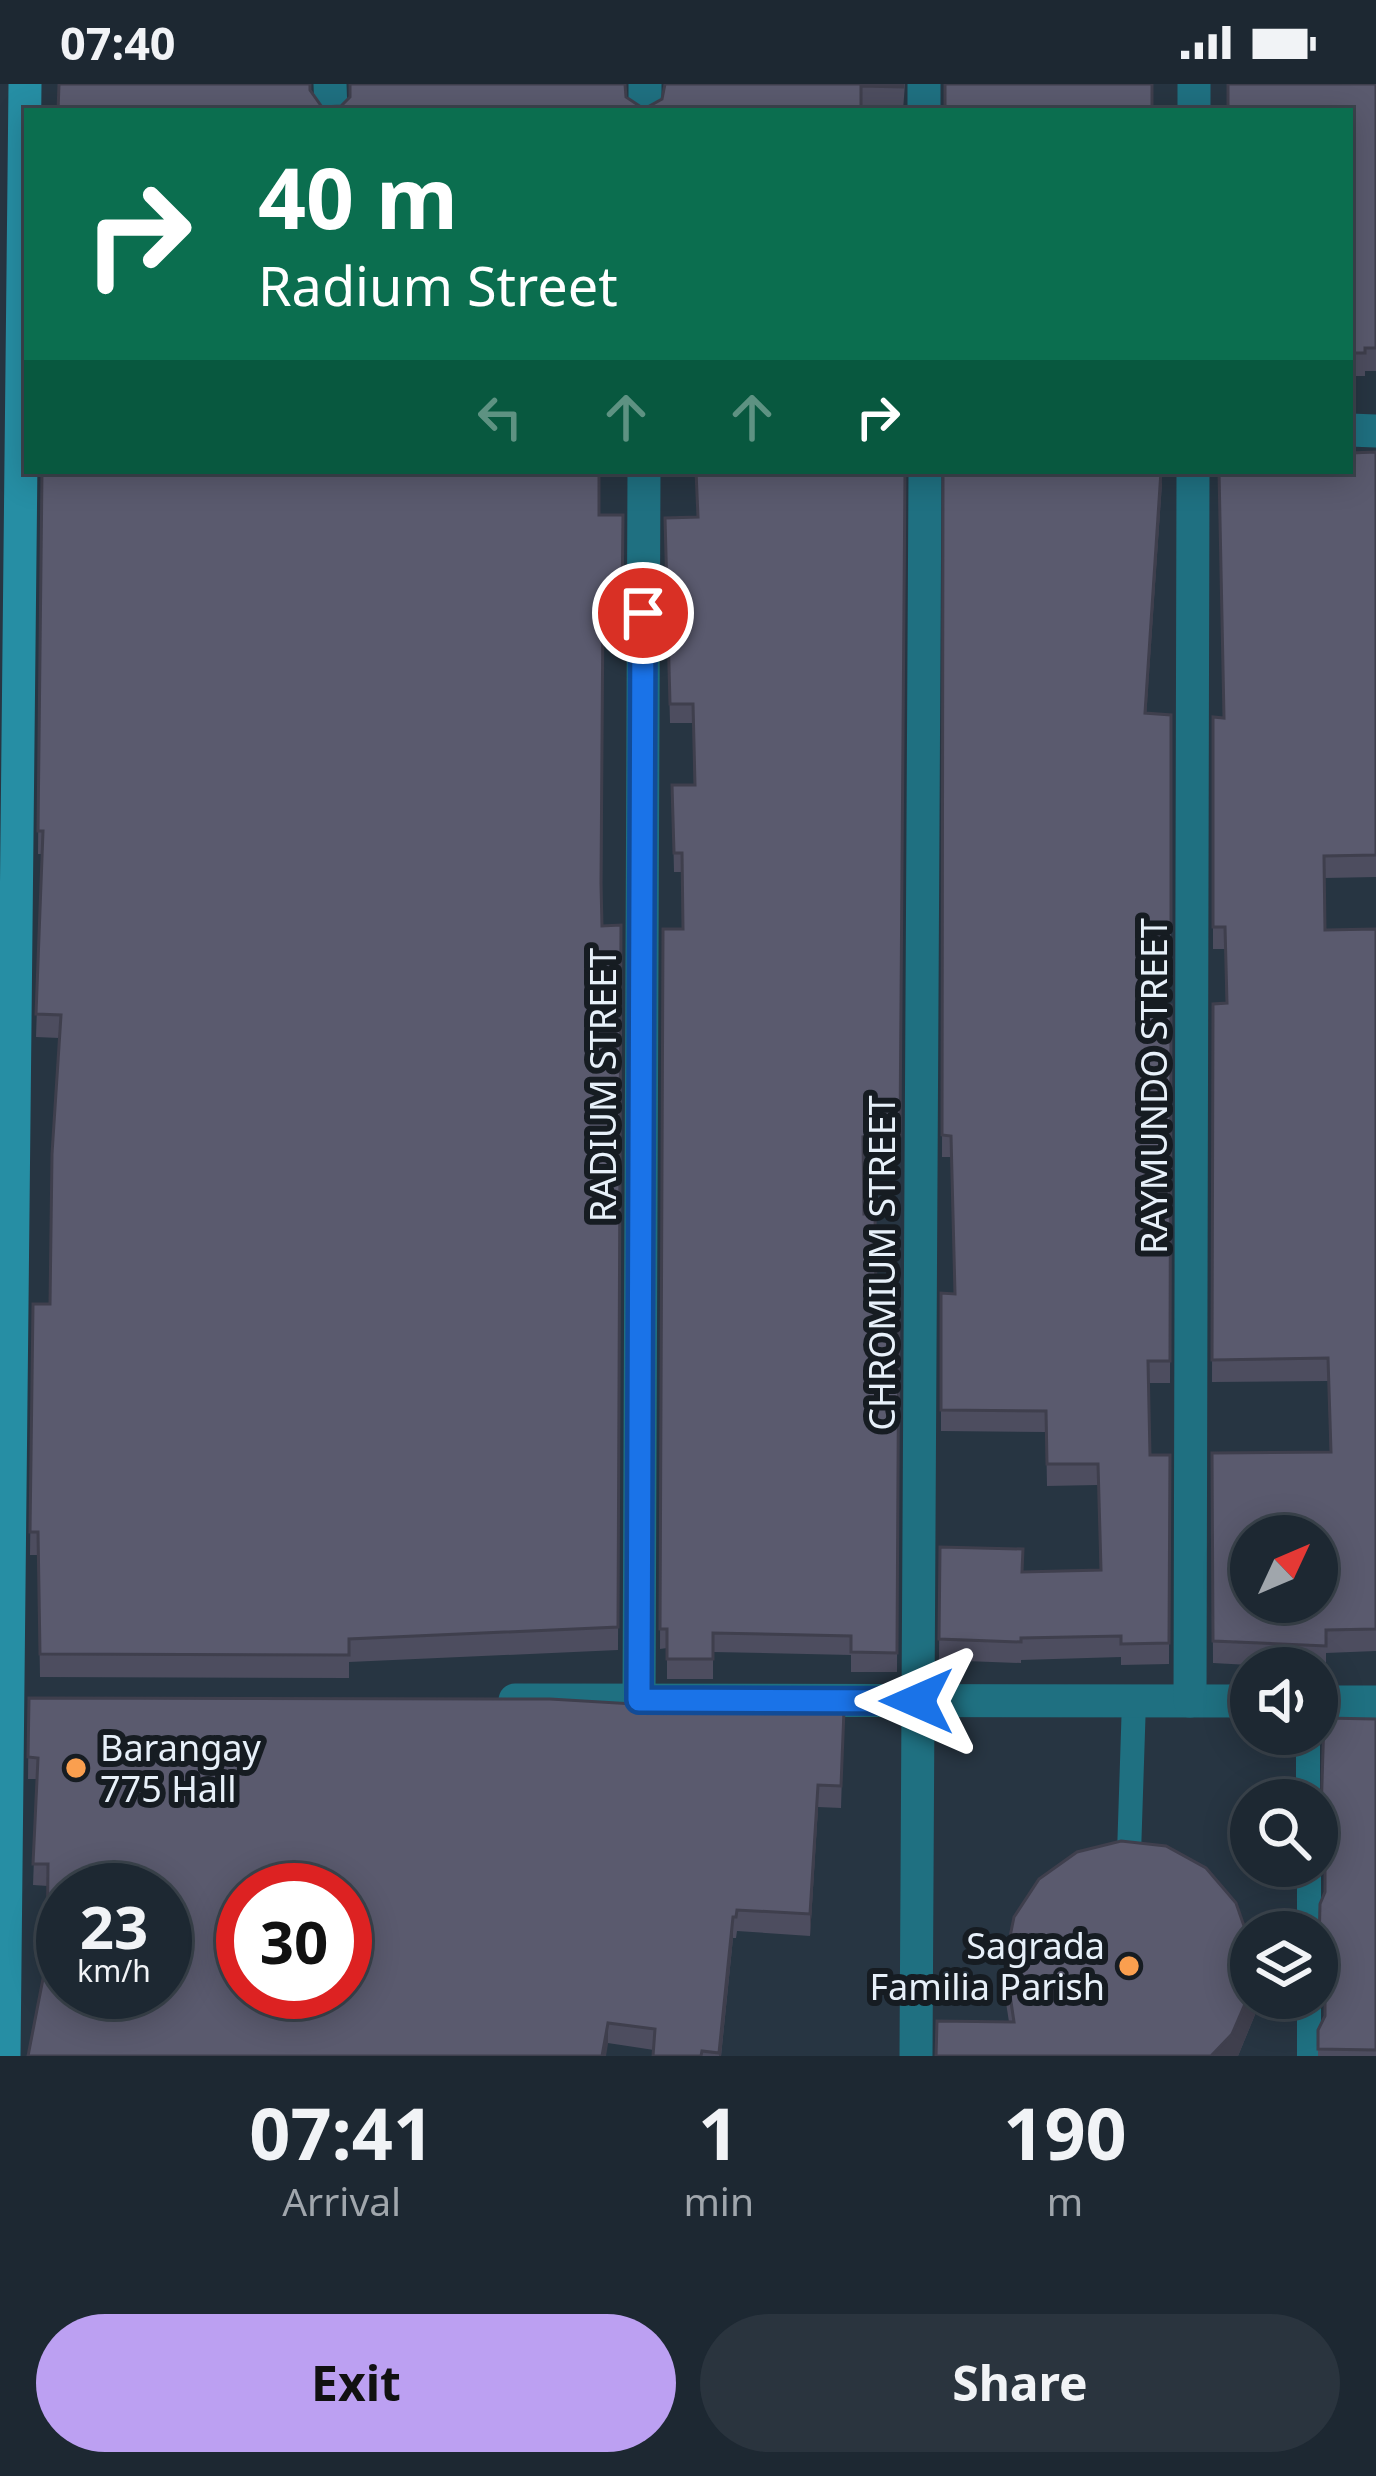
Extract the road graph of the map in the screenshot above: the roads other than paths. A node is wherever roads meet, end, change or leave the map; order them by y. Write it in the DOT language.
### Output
graph roads {
  1 [pos="24,121"];
  2 [pos="16,416"];
  3 [pos="644,474"];
  4 [pos="926,474"];
  5 [pos="1193,474"];
  6 [pos="8,968"];
  7 [pos="13,1698"];
  8 [pos="475,1700"];
  9 [pos="639,1700"];
  10 [pos="917,1701"];
  11 [pos="1135,1701"];
  12 [pos="1190,1701"];
  13 [pos="1230,1701"];
  14 [pos="1338,1702"];
  15 [pos="1376,1702"];
  16 [pos="1129,1854"];
  17 [pos="1309,2019"];
  18 [pos="4,2056"];
  19 [pos="916,2056"];
  20 [pos="1309,2056"];
  1 -- 2 [label="main road"];
  2 -- 6 [label="main road"];
  3 -- 9 [label="street, RADIUM STREET"];
  4 -- 10 [label="street, CHROMIUM STREET"];
  5 -- 12 [label="street, RAYMUNDO STREET"];
  6 -- 7 [label="main road"];
  7 -- 18 [label="main road"];
  8 -- 9 [label="street"];
  9 -- 10 [label="street"];
  10 -- 11 [label="street"];
  10 -- 19 [label="street, CHROMIUM STREET"];
  11 -- 12 [label="street"];
  11 -- 16 [label="lane"];
  12 -- 13 [label="street"];
  14 -- 15 [label="street"];
  17 -- 20 [label="lane"];
}
